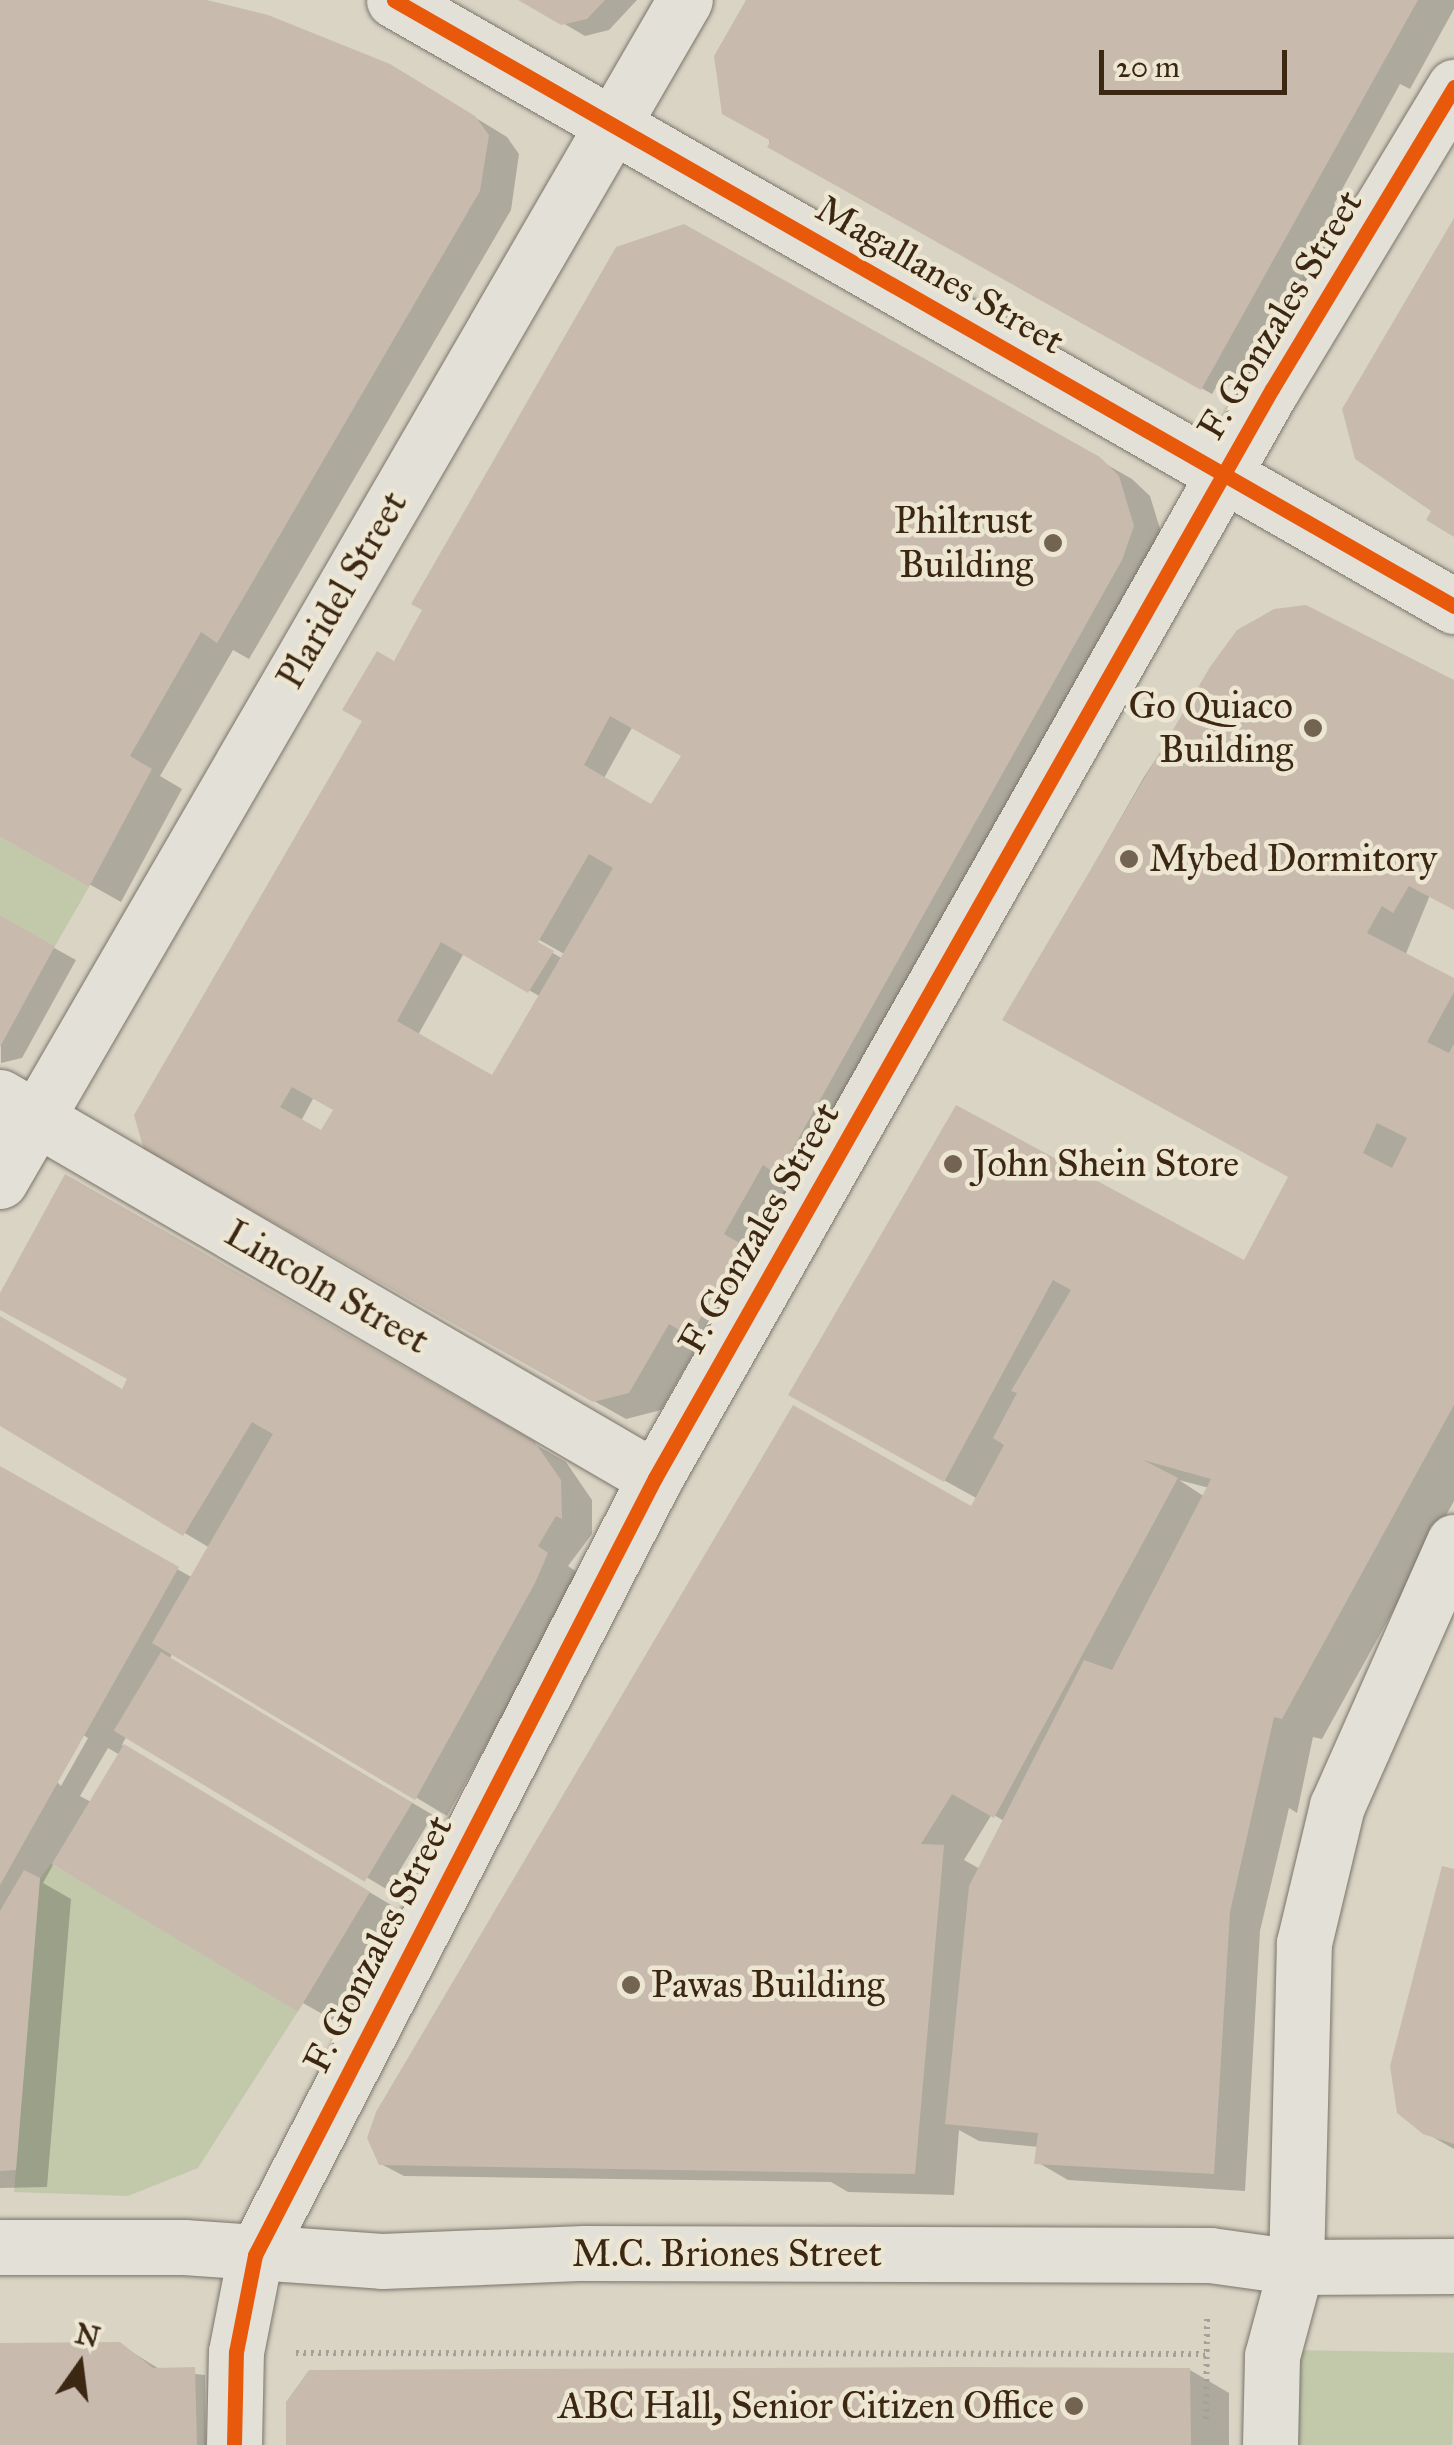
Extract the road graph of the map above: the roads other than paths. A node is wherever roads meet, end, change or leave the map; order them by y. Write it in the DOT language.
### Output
graph roads {
  1 [pos="394,0"];
  2 [pos="684,0"];
  3 [pos="1454,88"];
  4 [pos="612,125"];
  5 [pos="1223,474"];
  6 [pos="1454,606"];
  7 [pos="17,1107"];
  8 [pos="0,1181"];
  9 [pos="655,1478"];
  10 [pos="1454,1542"];
  11 [pos="0,2248"];
  12 [pos="255,2256"];
  13 [pos="1454,2266"];
  14 [pos="1296,2268"];
  15 [pos="234,2445"];
  16 [pos="1270,2445"];
  1 -- 4 [label="street, Magallanes Street"];
  2 -- 4 [label="street, Plaridel Street"];
  3 -- 5 [label="street, F. Gonzales Street"];
  4 -- 5 [label="street, Magallanes Street"];
  4 -- 7 [label="street, Plaridel Street"];
  5 -- 6 [label="street, Magallanes Street"];
  5 -- 9 [label="street, F. Gonzales Street"];
  7 -- 8 [label="street, Plaridel Street"];
  7 -- 9 [label="street, Lincoln Street"];
  9 -- 12 [label="street, F. Gonzales Street"];
  10 -- 14 [label="street"];
  11 -- 12 [label="street, M.C. Briones Street"];
  12 -- 14 [label="street, M.C. Briones Street"];
  12 -- 15 [label="street, F. Gonzales Street"];
  13 -- 14 [label="street, M.C. Briones Street"];
  14 -- 16 [label="street"];
}
